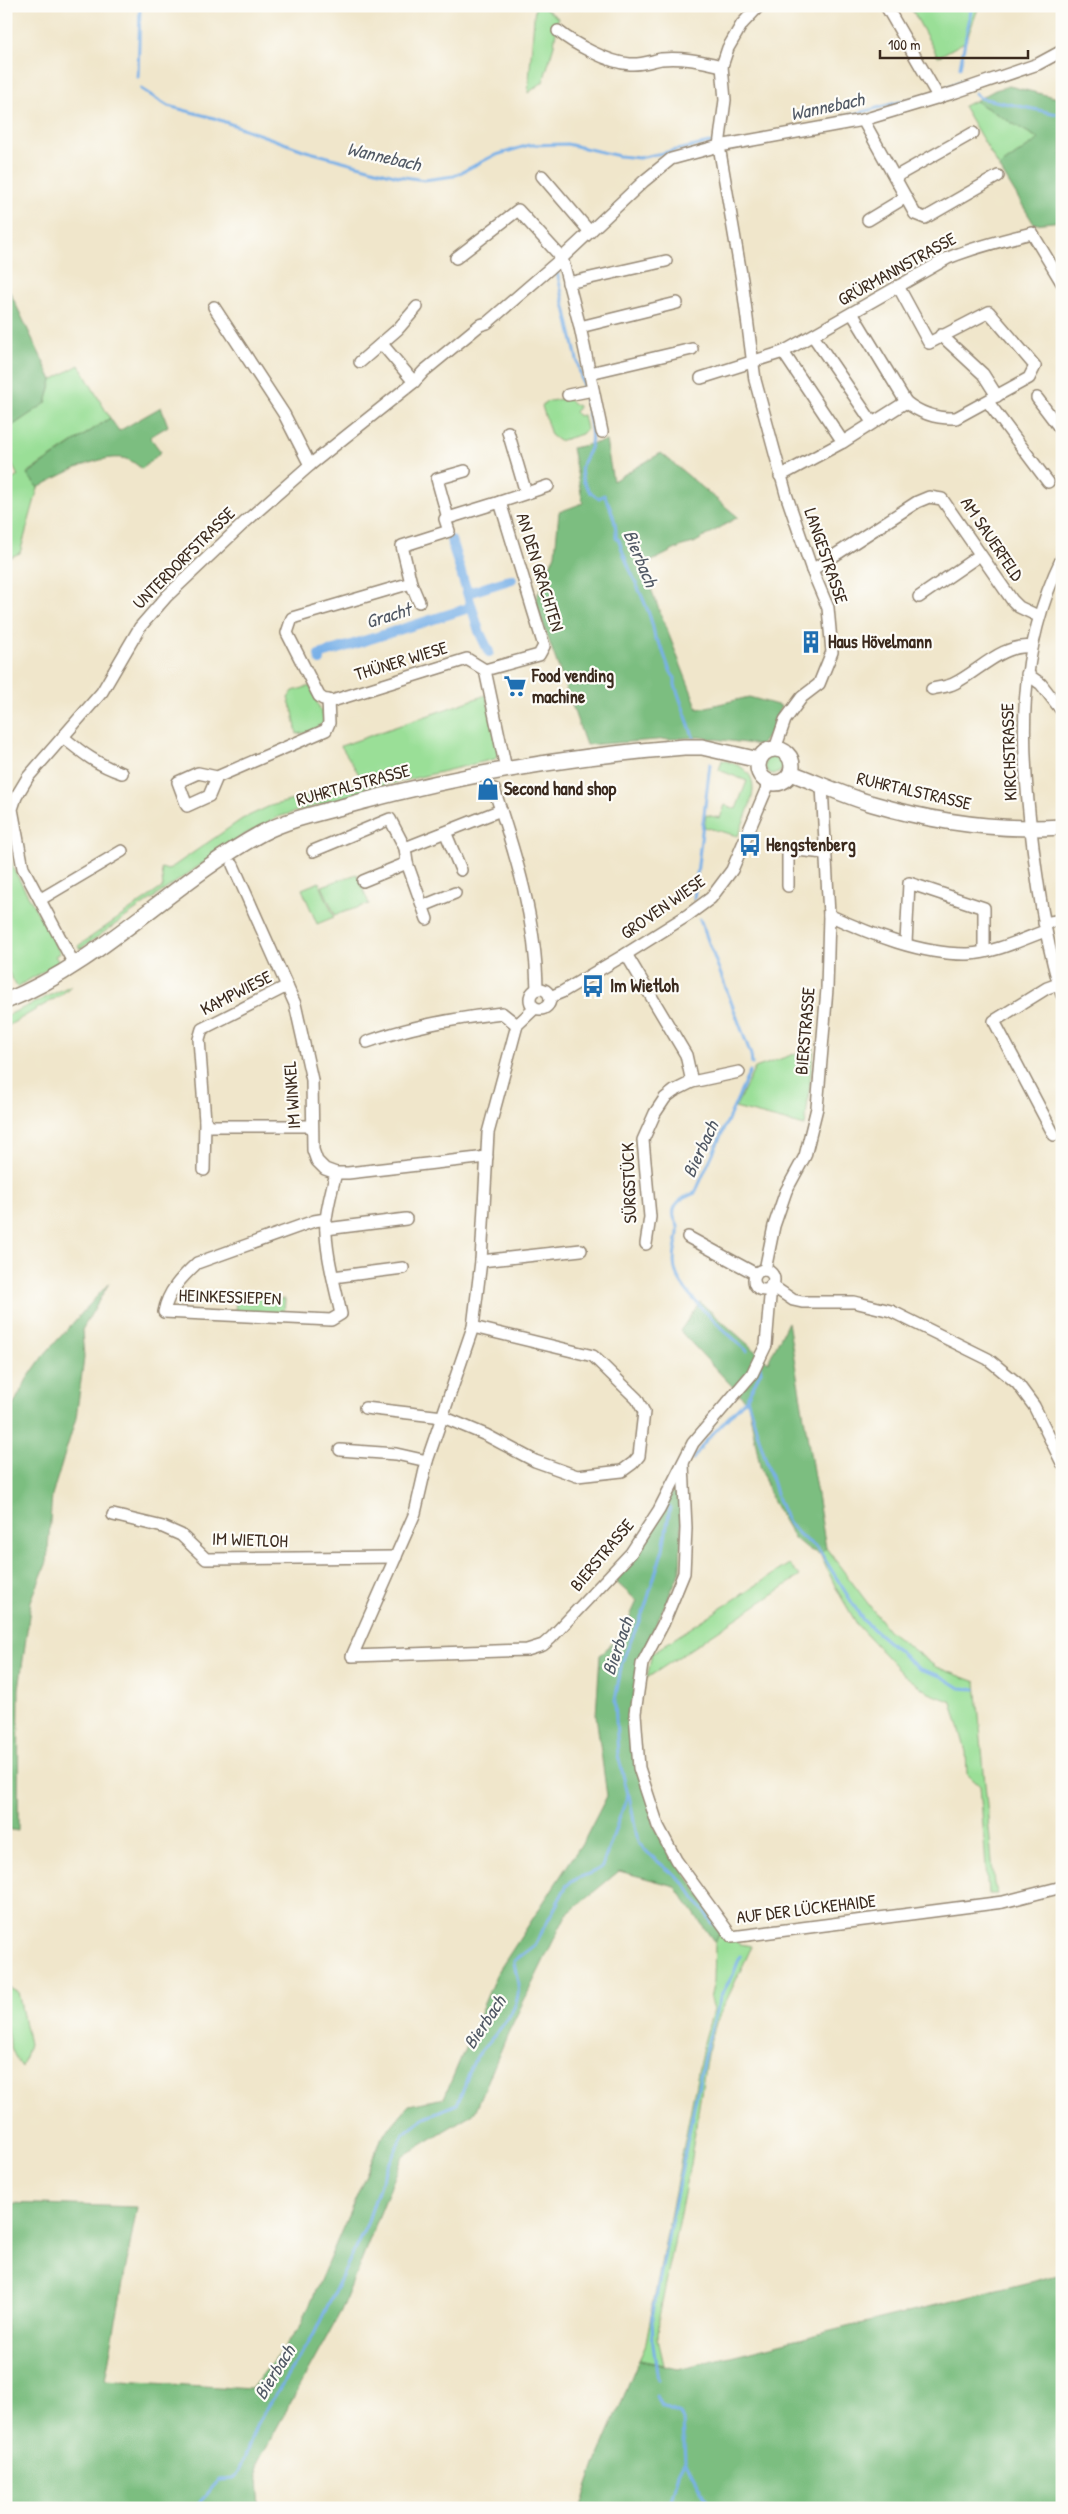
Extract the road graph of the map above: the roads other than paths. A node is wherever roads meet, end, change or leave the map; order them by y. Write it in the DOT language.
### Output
graph roads {
  1 [pos="759,6"];
  2 [pos="886,6"];
  3 [pos="558,31"];
  4 [pos="1062,51"];
  5 [pos="722,66"];
  6 [pos="936,92"];
  7 [pos="863,120"];
  8 [pos="973,133"];
  9 [pos="719,146"];
  10 [pos="542,176"];
  11 [pos="998,176"];
  12 [pos="895,177"];
  13 [pos="906,197"];
  14 [pos="868,220"];
  15 [pos="590,232"];
  16 [pos="456,258"];
  17 [pos="562,258"];
  18 [pos="666,261"];
  19 [pos="568,283"];
  20 [pos="1062,283"];
  21 [pos="898,286"];
  22 [pos="677,304"];
  23 [pos="214,307"];
  24 [pos="417,307"];
  25 [pos="852,313"];
  26 [pos="580,327"];
  27 [pos="941,335"];
  28 [pos="813,336"];
  29 [pos="382,344"];
  30 [pos="692,349"];
  31 [pos="783,352"];
  32 [pos="752,360"];
  33 [pos="360,362"];
  34 [pos="590,373"];
  35 [pos="701,378"];
  36 [pos="414,382"];
  37 [pos="1036,398"];
  38 [pos="992,399"];
  39 [pos="906,402"];
  40 [pos="872,422"];
  41 [pos="1062,431"];
  42 [pos="508,432"];
  43 [pos="602,432"];
  44 [pos="842,442"];
  45 [pos="310,465"];
  46 [pos="465,471"];
  47 [pos="780,476"];
  48 [pos="1048,482"];
  49 [pos="548,486"];
  50 [pos="526,493"];
  51 [pos="500,502"];
  52 [pos="448,518"];
  53 [pos="980,555"];
  54 [pos="1062,558"];
  55 [pos="812,570"];
  56 [pos="411,583"];
  57 [pos="919,597"];
  58 [pos="419,602"];
  59 [pos="1038,616"];
  60 [pos="1032,647"];
  61 [pos="485,670"];
  62 [pos="1027,674"];
  63 [pos="932,689"];
  64 [pos="328,700"];
  65 [pos="1062,711"];
  66 [pos="63,737"];
  67 [pos="775,749"];
  68 [pos="759,760"];
  69 [pos="506,769"];
  70 [pos="122,773"];
  71 [pos="790,773"];
  72 [pos="217,778"];
  73 [pos="769,783"];
  74 [pos="822,786"];
  75 [pos="494,789"];
  76 [pos="9,807"];
  77 [pos="501,810"];
  78 [pos="1062,827"];
  79 [pos="1031,828"];
  80 [pos="446,834"];
  81 [pos="405,848"];
  82 [pos="122,851"];
  83 [pos="313,851"];
  84 [pos="824,853"];
  85 [pos="407,862"];
  86 [pos="233,865"];
  87 [pos="461,870"];
  88 [pos="363,881"];
  89 [pos="788,886"];
  90 [pos="455,893"];
  91 [pos="41,899"];
  92 [pos="423,906"];
  93 [pos="829,915"];
  94 [pos="427,919"];
  95 [pos="1062,920"];
  96 [pos="1045,927"];
  97 [pos="906,943"];
  98 [pos="984,951"];
  99 [pos="626,954"];
  100 [pos="75,966"];
  101 [pos="287,986"];
  102 [pos="537,989"];
  103 [pos="1060,990"];
  104 [pos="550,996"];
  105 [pos="6,1001"];
  106 [pos="535,1008"];
  107 [pos="517,1025"];
  108 [pos="367,1042"];
  109 [pos="739,1072"];
  110 [pos="692,1082"];
  111 [pos="204,1121"];
  112 [pos="311,1126"];
  113 [pos="1054,1135"];
  114 [pos="487,1157"];
  115 [pos="204,1170"];
  116 [pos="336,1173"];
  117 [pos="406,1219"];
  118 [pos="326,1224"];
  119 [pos="688,1237"];
  120 [pos="646,1244"];
  121 [pos="581,1250"];
  122 [pos="481,1261"];
  123 [pos="403,1268"];
  124 [pos="761,1272"];
  125 [pos="333,1277"];
  126 [pos="772,1285"];
  127 [pos="473,1327"];
  128 [pos="365,1408"];
  129 [pos="443,1418"];
  130 [pos="340,1450"];
  131 [pos="1061,1459"];
  132 [pos="427,1461"];
  133 [pos="683,1462"];
  134 [pos="113,1515"];
  135 [pos="396,1557"];
  136 [pos="1062,1887"];
  1 -- 5 [label="street"];
  2 -- 6 [label="street"];
  3 -- 5 [label="street"];
  4 -- 6 [label="street, UNTERDORFSTRASSE"];
  5 -- 9 [label="street, LANGESTRASSE"];
  6 -- 7 [label="street, UNTERDORFSTRASSE"];
  7 -- 9 [label="street, UNTERDORFSTRASSE"];
  7 -- 12 [label="street"];
  8 -- 12 [label="street"];
  9 -- 15 [label="street, UNTERDORFSTRASSE"];
  9 -- 32 [label="street, LANGESTRASSE"];
  10 -- 15 [label="street"];
  11 -- 13 [label="street, GRÜRMANNSTRASSE"];
  12 -- 13 [label="street"];
  13 -- 14 [label="street"];
  15 -- 17 [label="street, UNTERDORFSTRASSE"];
  16 -- 17 [label="street"];
  17 -- 19 [label="street"];
  17 -- 36 [label="street, UNTERDORFSTRASSE"];
  18 -- 19 [label="street"];
  19 -- 26 [label="street"];
  20 -- 21 [label="street, GRÜRMANNSTRASSE"];
  21 -- 25 [label="street, GRÜRMANNSTRASSE"];
  21 -- 27 [label="street"];
  22 -- 26 [label="street"];
  23 -- 45 [label="street"];
  24 -- 29 [label="street"];
  25 -- 28 [label="street, GRÜRMANNSTRASSE"];
  25 -- 39 [label="street"];
  26 -- 34 [label="street"];
  27 -- 38 [label="street"];
  27 -- 38 [label="street"];
  28 -- 31 [label="street, GRÜRMANNSTRASSE"];
  28 -- 40 [label="street"];
  29 -- 33 [label="street"];
  29 -- 36 [label="street"];
  30 -- 34 [label="street"];
  31 -- 32 [label="street, GRÜRMANNSTRASSE"];
  31 -- 44 [label="street"];
  32 -- 35 [label="street"];
  32 -- 47 [label="street, LANGESTRASSE"];
  34 -- 43 [label="street"];
  36 -- 45 [label="street, UNTERDORFSTRASSE"];
  37 -- 41 [label="street"];
  38 -- 39 [label="street"];
  38 -- 48 [label="street"];
  39 -- 40 [label="street"];
  40 -- 44 [label="street"];
  42 -- 50 [label="street, AN DEN GRACHTEN"];
  44 -- 47 [label="street"];
  45 -- 66 [label="street, UNTERDORFSTRASSE"];
  46 -- 52 [label="street"];
  47 -- 55 [label="street, LANGESTRASSE"];
  49 -- 50 [label="street, AN DEN GRACHTEN"];
  50 -- 51 [label="street, AN DEN GRACHTEN"];
  51 -- 52 [label="street, AN DEN GRACHTEN"];
  51 -- 61 [label="street, AN DEN GRACHTEN"];
  52 -- 56 [label="street"];
  53 -- 55 [label="street, AM SAUERFELD"];
  53 -- 57 [label="street"];
  53 -- 59 [label="street, AM SAUERFELD"];
  54 -- 59 [label="street, KIRCHSTRASSE"];
  55 -- 67 [label="street, LANGESTRASSE"];
  56 -- 58 [label="street"];
  56 -- 64 [label="street"];
  59 -- 60 [label="street, KIRCHSTRASSE"];
  60 -- 62 [label="street, KIRCHSTRASSE"];
  60 -- 63 [label="street"];
  61 -- 64 [label="street, THÜNER WIESE"];
  61 -- 69 [label="street"];
  62 -- 65 [label="street"];
  62 -- 79 [label="street, KIRCHSTRASSE"];
  64 -- 72 [label="street"];
  66 -- 70 [label="street"];
  66 -- 76 [label="street, UNTERDORFSTRASSE"];
  67 -- 68 [label="main road"];
  67 -- 71 [label="main road"];
  68 -- 69 [label="main road, RUHRTALSTRASSE"];
  68 -- 73 [label="main road"];
  69 -- 100 [label="main road, RUHRTALSTRASSE"];
  71 -- 73 [label="main road"];
  71 -- 74 [label="main road, RUHRTALSTRASSE"];
  73 -- 99 [label="street, GROVEN WIESE"];
  74 -- 79 [label="main road, RUHRTALSTRASSE"];
  74 -- 84 [label="street, BIERSTRASSE"];
  75 -- 77 [label="street"];
  76 -- 91 [label="street, UNTERDORFSTRASSE"];
  77 -- 80 [label="street"];
  77 -- 102 [label="street"];
  78 -- 79 [label="main road, RUHRTALSTRASSE"];
  79 -- 96 [label="street, KIRCHSTRASSE"];
  80 -- 81 [label="street"];
  80 -- 87 [label="street"];
  81 -- 83 [label="street"];
  81 -- 85 [label="street"];
  82 -- 91 [label="street"];
  84 -- 89 [label="street"];
  84 -- 93 [label="street, BIERSTRASSE"];
  85 -- 88 [label="street"];
  85 -- 92 [label="street"];
  86 -- 101 [label="street, IM WINKEL"];
  90 -- 92 [label="street"];
  91 -- 100 [label="street, UNTERDORFSTRASSE"];
  92 -- 94 [label="street"];
  93 -- 97 [label="street"];
  93 -- 124 [label="street, BIERSTRASSE"];
  95 -- 96 [label="street"];
  96 -- 98 [label="street"];
  96 -- 103 [label="street, KIRCHSTRASSE"];
  97 -- 98 [label="street"];
  97 -- 98 [label="street"];
  99 -- 104 [label="street, GROVEN WIESE"];
  99 -- 110 [label="street"];
  100 -- 105 [label="main road, RUHRTALSTRASSE"];
  101 -- 111 [label="street, KAMPWIESE"];
  101 -- 112 [label="street, IM WINKEL"];
  102 -- 104 [label="street"];
  102 -- 106 [label="street"];
  103 -- 113 [label="street"];
  104 -- 106 [label="street, GROVEN WIESE"];
  106 -- 107 [label="street"];
  107 -- 108 [label="street"];
  107 -- 114 [label="street"];
  109 -- 110 [label="street, SÜRGSTÜCK"];
  110 -- 120 [label="street, SÜRGSTÜCK"];
  111 -- 112 [label="street"];
  111 -- 115 [label="street, KAMPWIESE"];
  112 -- 116 [label="street, IM WINKEL"];
  114 -- 116 [label="street"];
  114 -- 122 [label="street"];
  116 -- 118 [label="street"];
  117 -- 118 [label="street"];
  118 -- 125 [label="street"];
  118 -- 125 [label="street, HEINKESSIEPEN"];
  119 -- 124 [label="street"];
  121 -- 122 [label="street"];
  122 -- 127 [label="street"];
  123 -- 125 [label="street"];
  124 -- 126 [label="street"];
  124 -- 126 [label="street"];
  126 -- 131 [label="street"];
  126 -- 133 [label="street, BIERSTRASSE"];
  127 -- 129 [label="street"];
  127 -- 129 [label="street"];
  128 -- 129 [label="street"];
  129 -- 132 [label="street"];
  130 -- 132 [label="street"];
  132 -- 135 [label="street"];
  133 -- 135 [label="street, BIERSTRASSE"];
  133 -- 136 [label="street, AUF DER LÜCKEHAIDE"];
  134 -- 135 [label="street, IM WIETLOH"];
}
